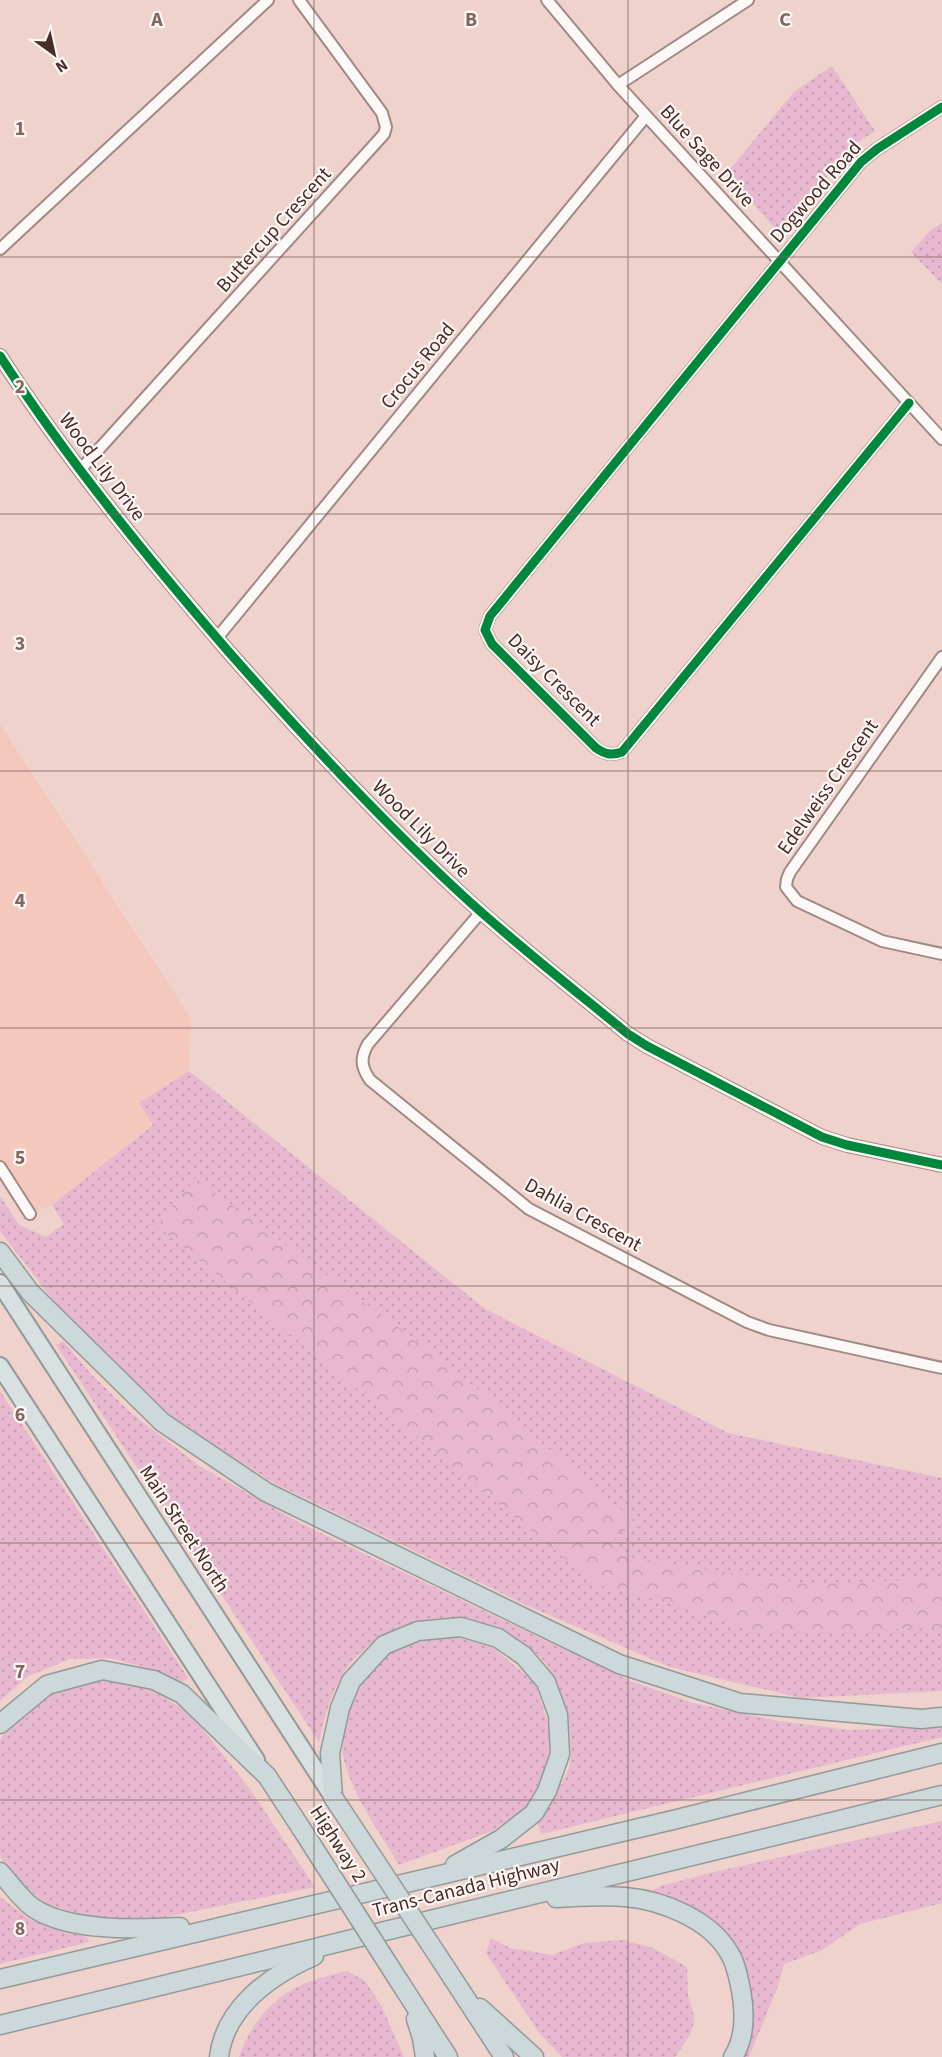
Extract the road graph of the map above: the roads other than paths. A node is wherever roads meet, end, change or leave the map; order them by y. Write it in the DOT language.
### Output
graph roads {
  1 [pos="268,0"];
  2 [pos="299,0"];
  3 [pos="547,0"];
  4 [pos="748,0"];
  5 [pos="618,85"];
  6 [pos="942,107"];
  7 [pos="646,116"];
  8 [pos="0,249"];
  9 [pos="779,262"];
  10 [pos="0,357"];
  11 [pos="909,403"];
  12 [pos="942,439"];
  13 [pos="81,469"];
  14 [pos="218,639"];
  15 [pos="942,657"];
  16 [pos="481,912"];
  17 [pos="942,954"];
  18 [pos="942,1165"];
  19 [pos="0,1167"];
  20 [pos="30,1214"];
  21 [pos="0,1252"];
  22 [pos="0,1283"];
  23 [pos="0,1366"];
  24 [pos="942,1368"];
  25 [pos="942,1717"];
  26 [pos="0,1724"];
  27 [pos="942,1753"];
  28 [pos="267,1776"];
  29 [pos="942,1796"];
  30 [pos="333,1797"];
  31 [pos="0,1872"];
  32 [pos="437,1875"];
  33 [pos="509,1901"];
  34 [pos="220,1926"];
  35 [pos="353,1938"];
  36 [pos="0,1979"];
  37 [pos="402,1986"];
  38 [pos="459,1988"];
  39 [pos="0,2025"];
  40 [pos="219,2057"];
  41 [pos="425,2057"];
  42 [pos="448,2057"];
  43 [pos="504,2057"];
  44 [pos="534,2057"];
  45 [pos="734,2057"];
  1 -- 8 [label="street"];
  2 -- 13 [label="street, Buttercup Crescent"];
  3 -- 5 [label="street, Blue Sage Drive"];
  4 -- 5 [label="street"];
  5 -- 7 [label="street, Blue Sage Drive"];
  6 -- 9 [label="street, Dogwood Road"];
  7 -- 9 [label="street, Blue Sage Drive"];
  7 -- 14 [label="street, Crocus Road"];
  9 -- 11 [label="street, Blue Sage Drive"];
  9 -- 11 [label="street, Daisy Crescent"];
  10 -- 13 [label="street, Wood Lily Drive"];
  11 -- 12 [label="street, Blue Sage Drive"];
  13 -- 14 [label="street, Wood Lily Drive"];
  14 -- 16 [label="street, Wood Lily Drive"];
  15 -- 17 [label="street, Edelweiss Crescent"];
  16 -- 18 [label="street, Wood Lily Drive"];
  16 -- 24 [label="street, Dahlia Crescent"];
  19 -- 20 [label="street"];
  21 -- 25 [label="highway"];
  22 -- 30 [label="main road, Main Street North"];
  23 -- 28 [label="main road"];
  26 -- 28 [label="highway, Highway 2"];
  27 -- 32 [label="highway, Trans-Canada Highway"];
  28 -- 37 [label="highway, Highway 2, bridge"];
  29 -- 33 [label="highway, Trans-Canada Highway"];
  30 -- 32 [label="highway"];
  30 -- 38 [label="highway, Highway 2, bridge"];
  31 -- 34 [label="highway"];
  32 -- 34 [label="highway, Trans-Canada Highway"];
  33 -- 35 [label="highway, Trans-Canada Highway"];
  33 -- 45 [label="highway"];
  34 -- 36 [label="highway, Trans-Canada Highway"];
  35 -- 39 [label="highway, Trans-Canada Highway"];
  35 -- 40 [label="highway"];
  37 -- 41 [label="highway"];
  37 -- 42 [label="highway, Highway 2"];
  38 -- 43 [label="highway, Highway 2"];
  38 -- 44 [label="highway"];
}
